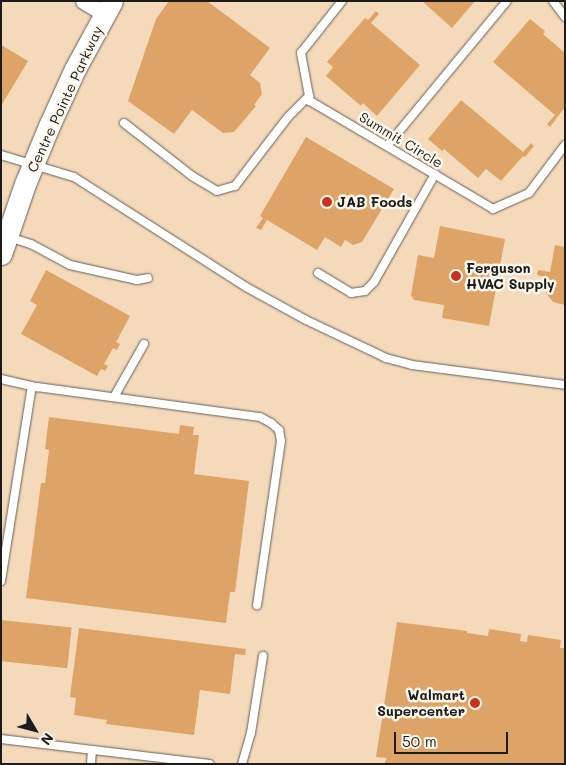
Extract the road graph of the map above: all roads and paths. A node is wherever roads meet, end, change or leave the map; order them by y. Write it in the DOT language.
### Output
graph roads {
  1 [pos="83,1"];
  2 [pos="342,1"];
  3 [pos="508,1"];
  4 [pos="553,1"];
  5 [pos="108,7"];
  6 [pos="565,17"];
  7 [pos="309,96"];
  8 [pos="124,124"];
  9 [pos="565,145"];
  10 [pos="387,146"];
  11 [pos="1,155"];
  12 [pos="33,165"];
  13 [pos="435,174"];
  14 [pos="4,246"];
  15 [pos="318,273"];
  16 [pos="148,278"];
  17 [pos="144,344"];
  18 [pos="1,379"];
  19 [pos="565,385"];
  20 [pos="32,386"];
  21 [pos="114,397"];
  22 [pos="2,581"];
  23 [pos="257,605"];
  24 [pos="263,656"];
  25 [pos="1,739"];
  26 [pos="92,750"];
  27 [pos="91,764"];
  28 [pos="210,764"];
  29 [pos="242,764"];
  1 -- 5 [label="street"];
  2 -- 7 [label="lane"];
  3 -- 10 [label="lane"];
  4 -- 6 [label="lane"];
  5 -- 12 [label="street, Centre Pointe Parkway"];
  7 -- 8 [label="lane"];
  7 -- 10 [label="lane, Summit Circle"];
  9 -- 13 [label="lane, Summit Circle"];
  10 -- 13 [label="lane, Summit Circle"];
  11 -- 12 [label="lane"];
  12 -- 14 [label="street, Centre Pointe Parkway"];
  12 -- 19 [label="lane"];
  13 -- 15 [label="lane"];
  14 -- 16 [label="lane"];
  17 -- 21 [label="lane"];
  18 -- 20 [label="lane"];
  20 -- 21 [label="lane"];
  20 -- 22 [label="lane"];
  21 -- 23 [label="lane"];
  24 -- 29 [label="lane"];
  25 -- 26 [label="lane"];
  26 -- 27 [label="lane"];
  26 -- 28 [label="lane"];
}
